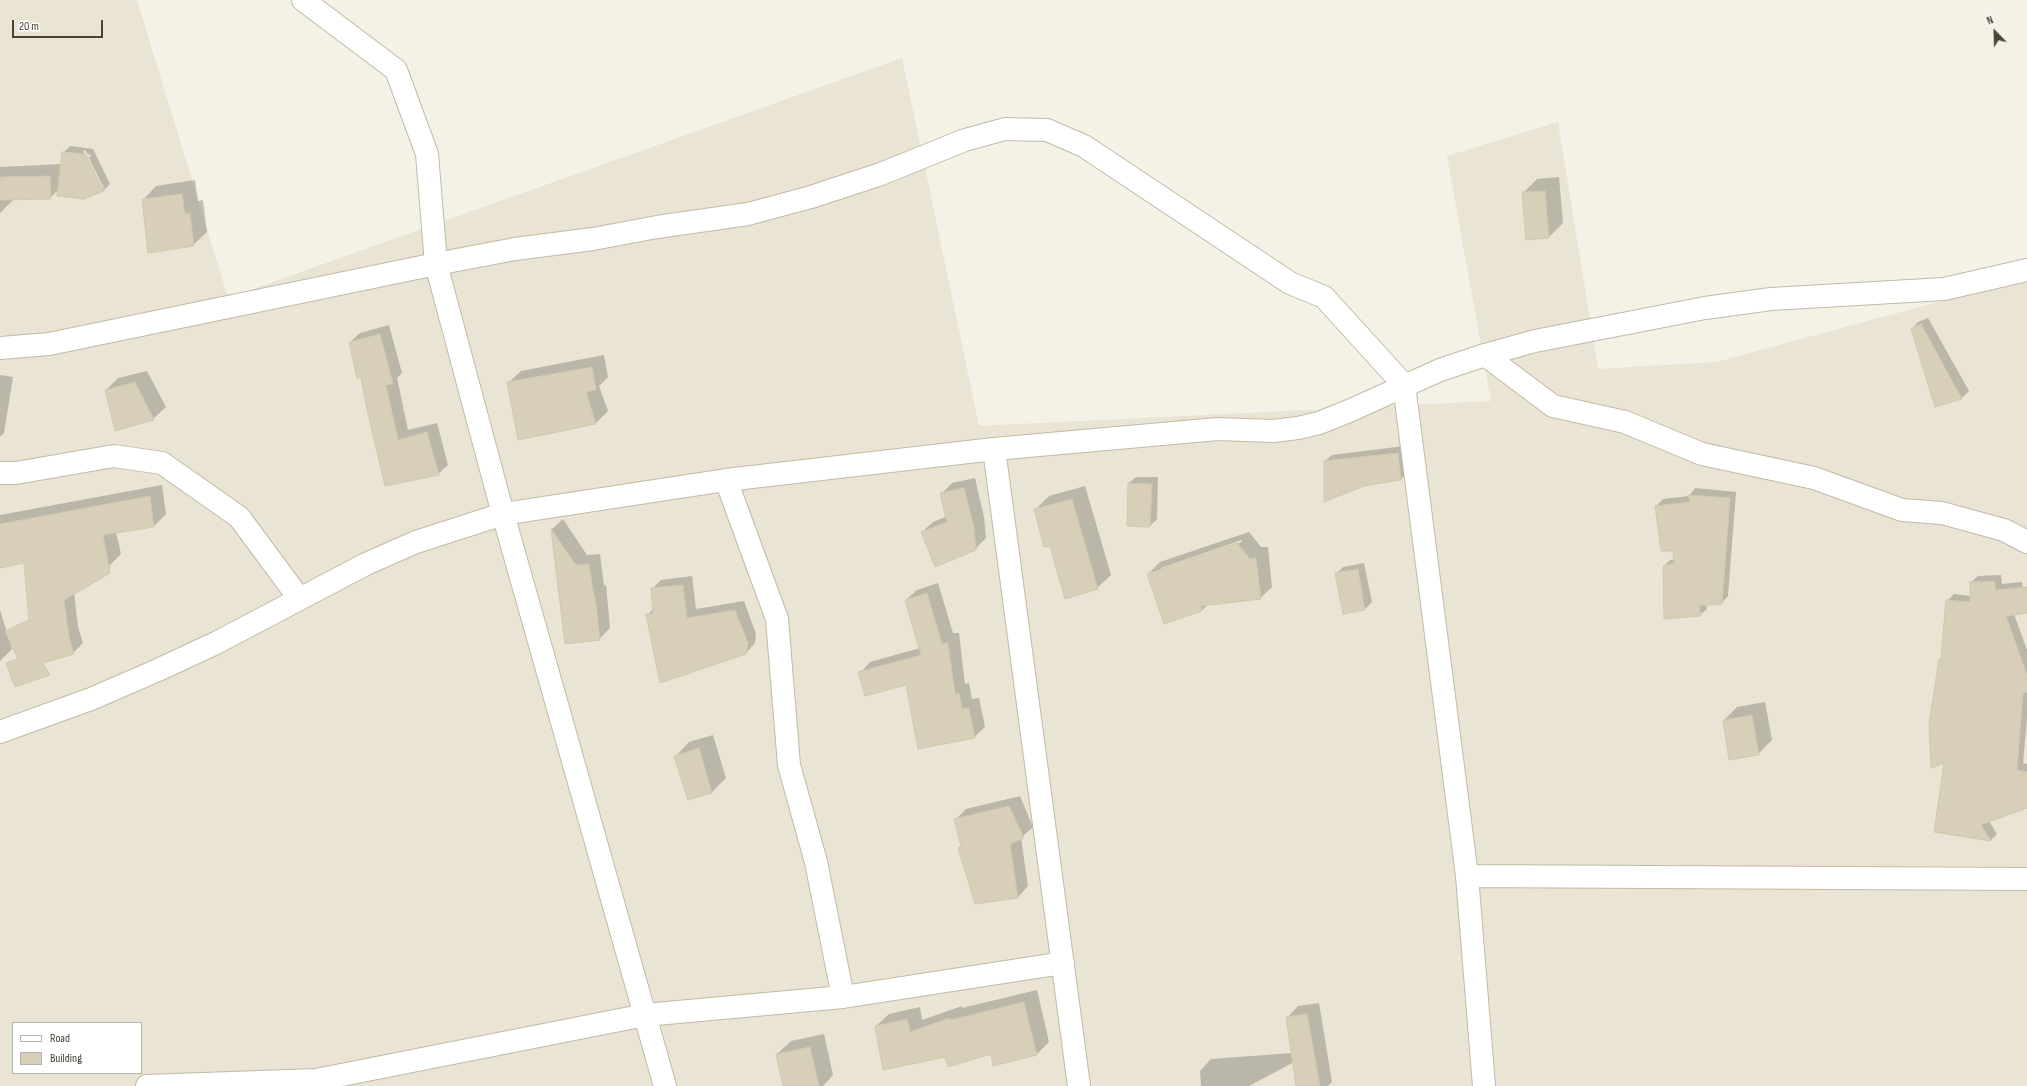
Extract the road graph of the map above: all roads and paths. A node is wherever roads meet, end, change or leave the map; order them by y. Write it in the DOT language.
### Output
graph roads {
  1 [pos="302,0"];
  2 [pos="436,264"];
  3 [pos="2027,270"];
  4 [pos="0,348"];
  5 [pos="1485,355"];
  6 [pos="1404,385"];
  7 [pos="994,449"];
  8 [pos="0,474"];
  9 [pos="726,480"];
  10 [pos="503,514"];
  11 [pos="2027,542"];
  12 [pos="299,598"];
  13 [pos="0,732"];
  14 [pos="1467,876"];
  15 [pos="2027,879"];
  16 [pos="1063,962"];
  17 [pos="843,997"];
  18 [pos="645,1014"];
  19 [pos="315,1083"];
  20 [pos="147,1086"];
  21 [pos="665,1086"];
  22 [pos="1079,1086"];
  23 [pos="1484,1086"];
  1 -- 2 [label="street"];
  2 -- 4 [label="street"];
  2 -- 6 [label="street"];
  2 -- 10 [label="street"];
  3 -- 5 [label="street"];
  5 -- 6 [label="street"];
  5 -- 11 [label="street"];
  6 -- 7 [label="street"];
  6 -- 14 [label="street"];
  7 -- 9 [label="street"];
  7 -- 16 [label="street"];
  8 -- 12 [label="street"];
  9 -- 10 [label="street"];
  9 -- 17 [label="street"];
  10 -- 12 [label="street"];
  10 -- 18 [label="street"];
  12 -- 13 [label="street"];
  14 -- 15 [label="street"];
  14 -- 23 [label="street"];
  16 -- 17 [label="street"];
  16 -- 22 [label="street"];
  17 -- 18 [label="street"];
  18 -- 19 [label="street"];
  18 -- 21 [label="street"];
  19 -- 20 [label="street"];
}
